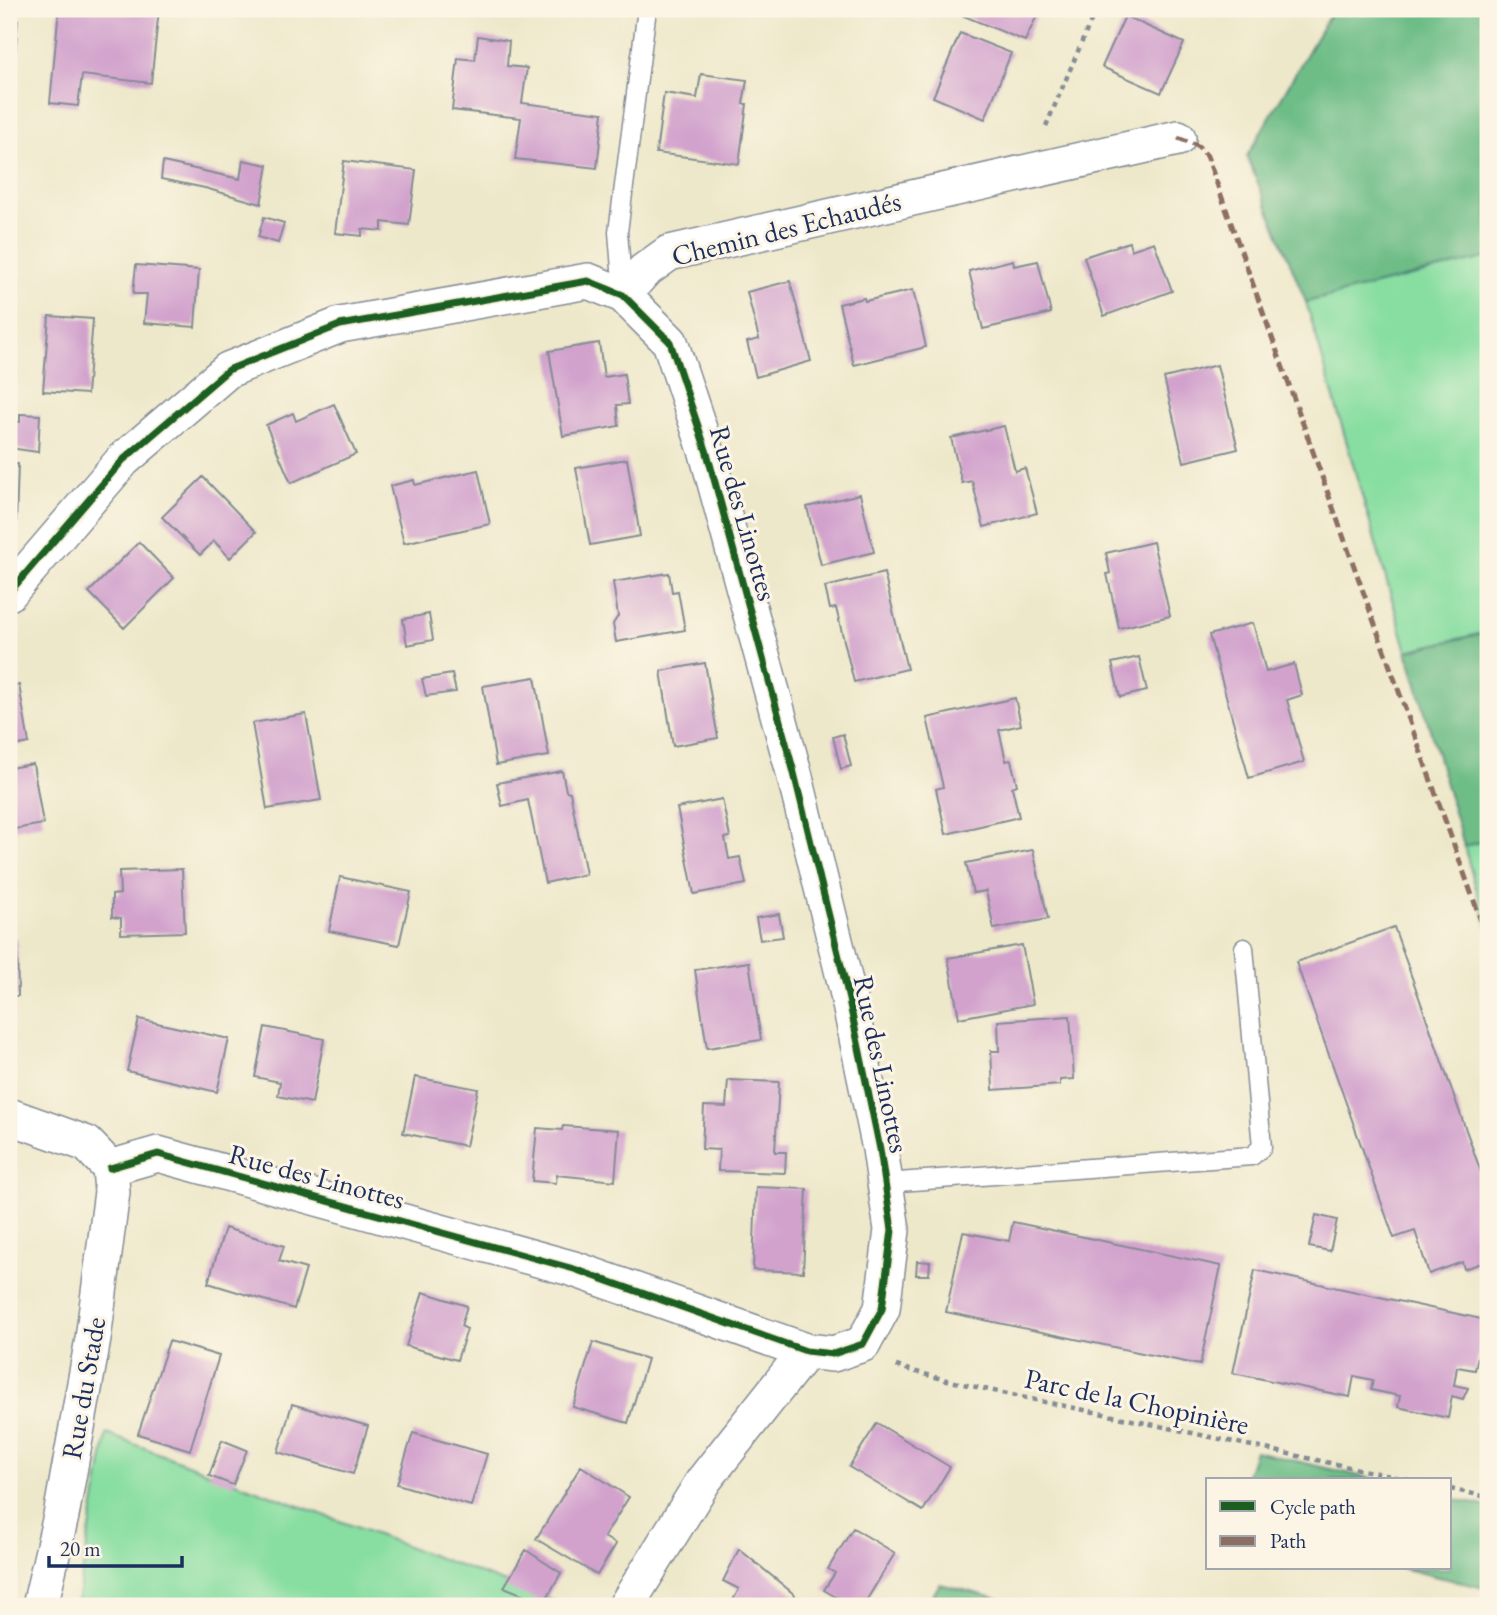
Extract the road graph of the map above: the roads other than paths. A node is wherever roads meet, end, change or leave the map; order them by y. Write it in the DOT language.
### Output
graph roads {
  1 [pos="647,9"];
  2 [pos="1178,138"];
  3 [pos="624,295"];
  4 [pos="9,593"];
  5 [pos="1244,948"];
  6 [pos="9,1116"];
  7 [pos="110,1168"];
  8 [pos="885,1183"];
  9 [pos="806,1351"];
  10 [pos="40,1606"];
  11 [pos="626,1606"];
  1 -- 3 [label="lane"];
  2 -- 3 [label="street, Chemin des Echaudés"];
  3 -- 4 [label="street"];
  3 -- 8 [label="street, Rue des Linottes"];
  5 -- 8 [label="lane"];
  6 -- 7 [label="street"];
  7 -- 9 [label="street, Rue des Linottes"];
  7 -- 10 [label="street, Rue du Stade"];
  8 -- 9 [label="street, Rue des Linottes"];
  9 -- 11 [label="street"];
}
